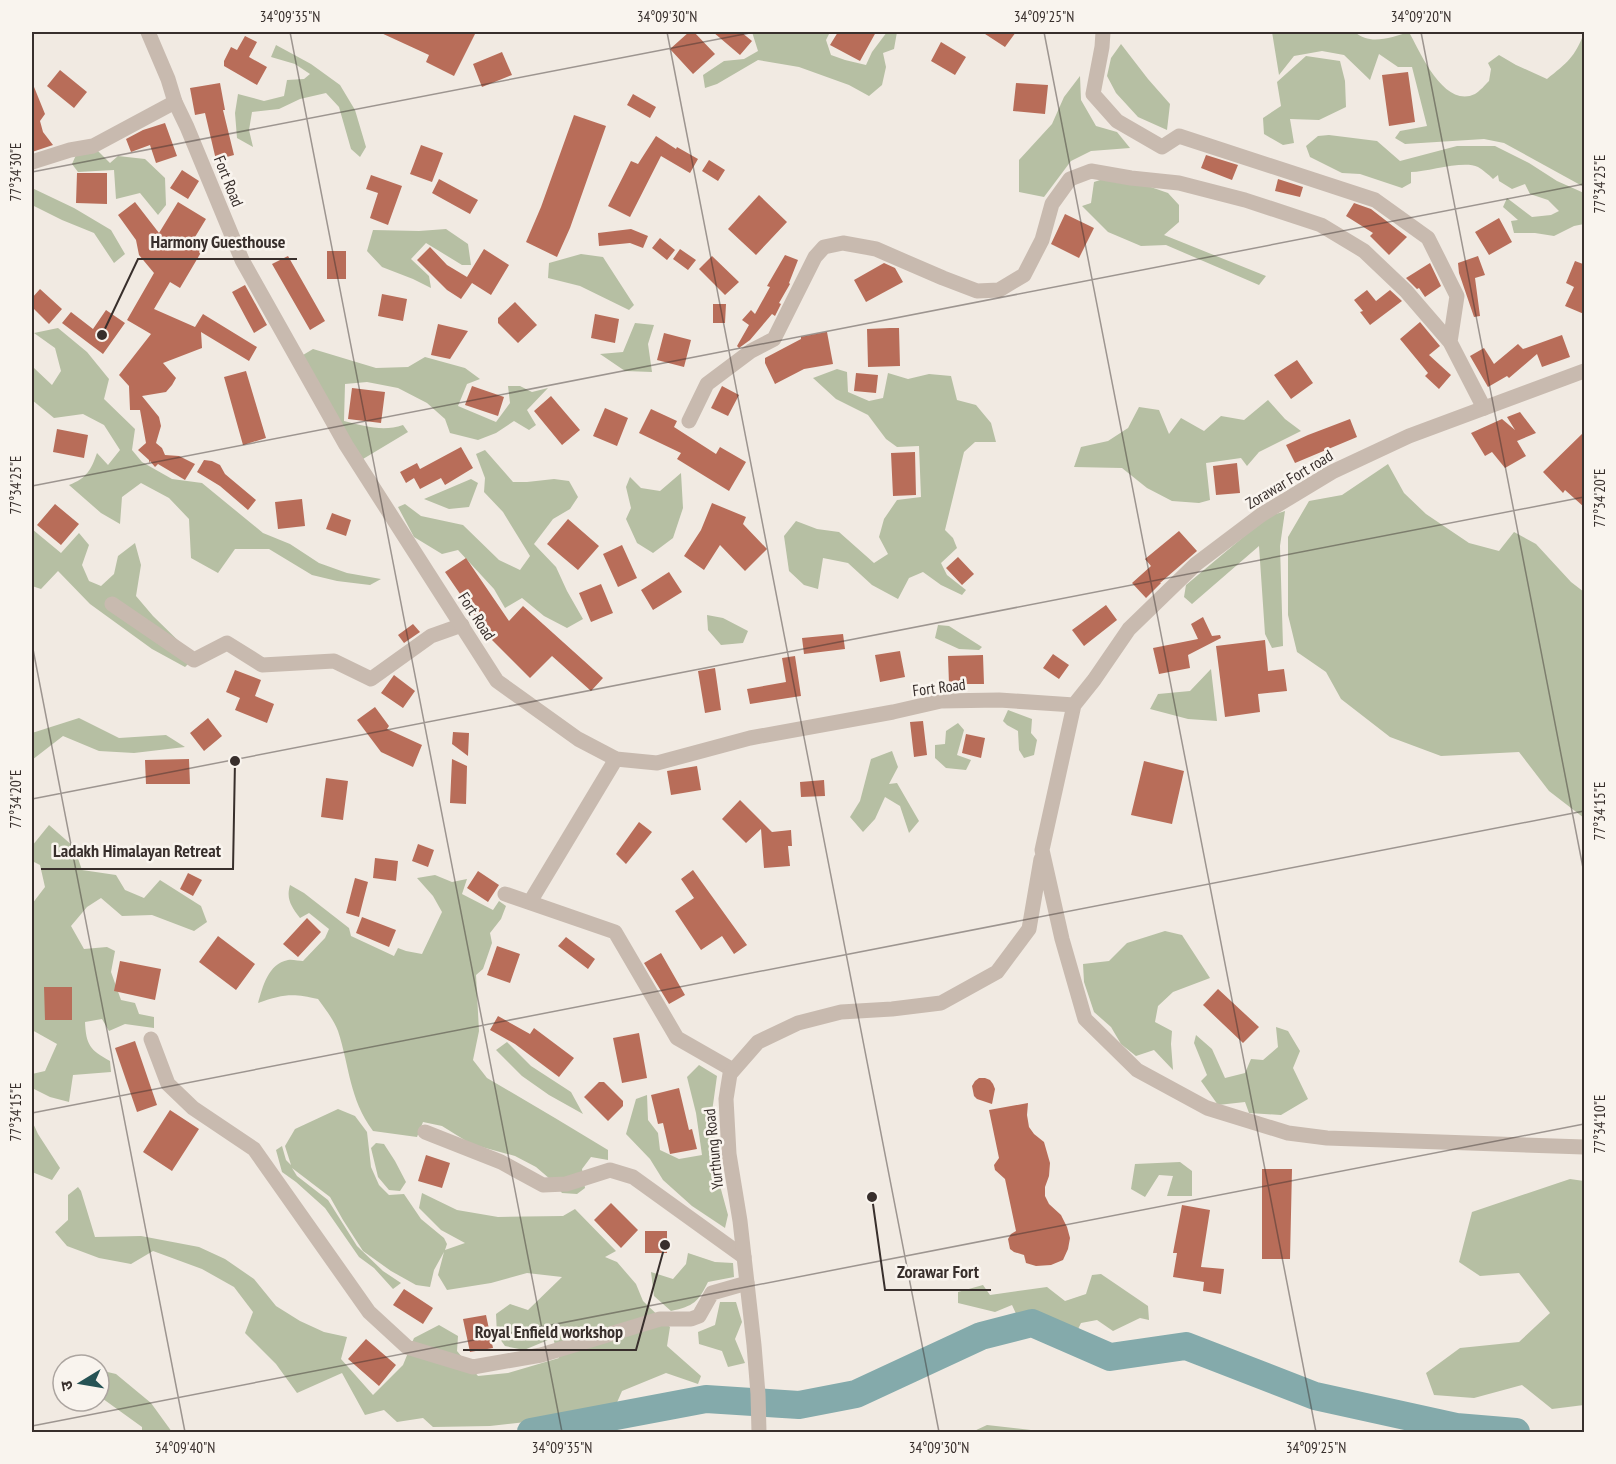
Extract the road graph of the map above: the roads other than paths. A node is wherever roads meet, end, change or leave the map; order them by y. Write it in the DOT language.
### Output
graph roads {
  1 [pos="148,32"];
  2 [pos="1102,32"];
  3 [pos="175,102"];
  4 [pos="32,162"];
  5 [pos="1450,342"];
  6 [pos="1584,371"];
  7 [pos="1484,408"];
  8 [pos="689,421"];
  9 [pos="111,604"];
  10 [pos="462,626"];
  11 [pos="1074,705"];
  12 [pos="616,759"];
  13 [pos="1042,850"];
  14 [pos="505,894"];
  15 [pos="530,903"];
  16 [pos="151,1039"];
  17 [pos="733,1070"];
  18 [pos="425,1132"];
  19 [pos="1584,1147"];
  20 [pos="744,1257"];
  21 [pos="747,1283"];
  22 [pos="759,1432"];
  1 -- 3 [label="street, Fort Road"];
  2 -- 5 [label="street"];
  3 -- 4 [label="street"];
  3 -- 10 [label="street, Fort Road"];
  5 -- 7 [label="street"];
  5 -- 8 [label="street"];
  6 -- 7 [label="street, Zorawar Fort road"];
  7 -- 11 [label="street, Zorawar Fort road"];
  9 -- 10 [label="street"];
  10 -- 12 [label="street, Fort Road"];
  11 -- 12 [label="street, Fort Road"];
  11 -- 13 [label="street, Yurthung Road"];
  12 -- 15 [label="street"];
  13 -- 17 [label="street, Yurthung Road"];
  13 -- 19 [label="street"];
  14 -- 15 [label="street"];
  15 -- 17 [label="street"];
  16 -- 21 [label="street"];
  17 -- 20 [label="street, Yurthung Road"];
  18 -- 20 [label="street"];
  20 -- 21 [label="street, Yurthung Road"];
  21 -- 22 [label="street, Yurthung Road"];
}
